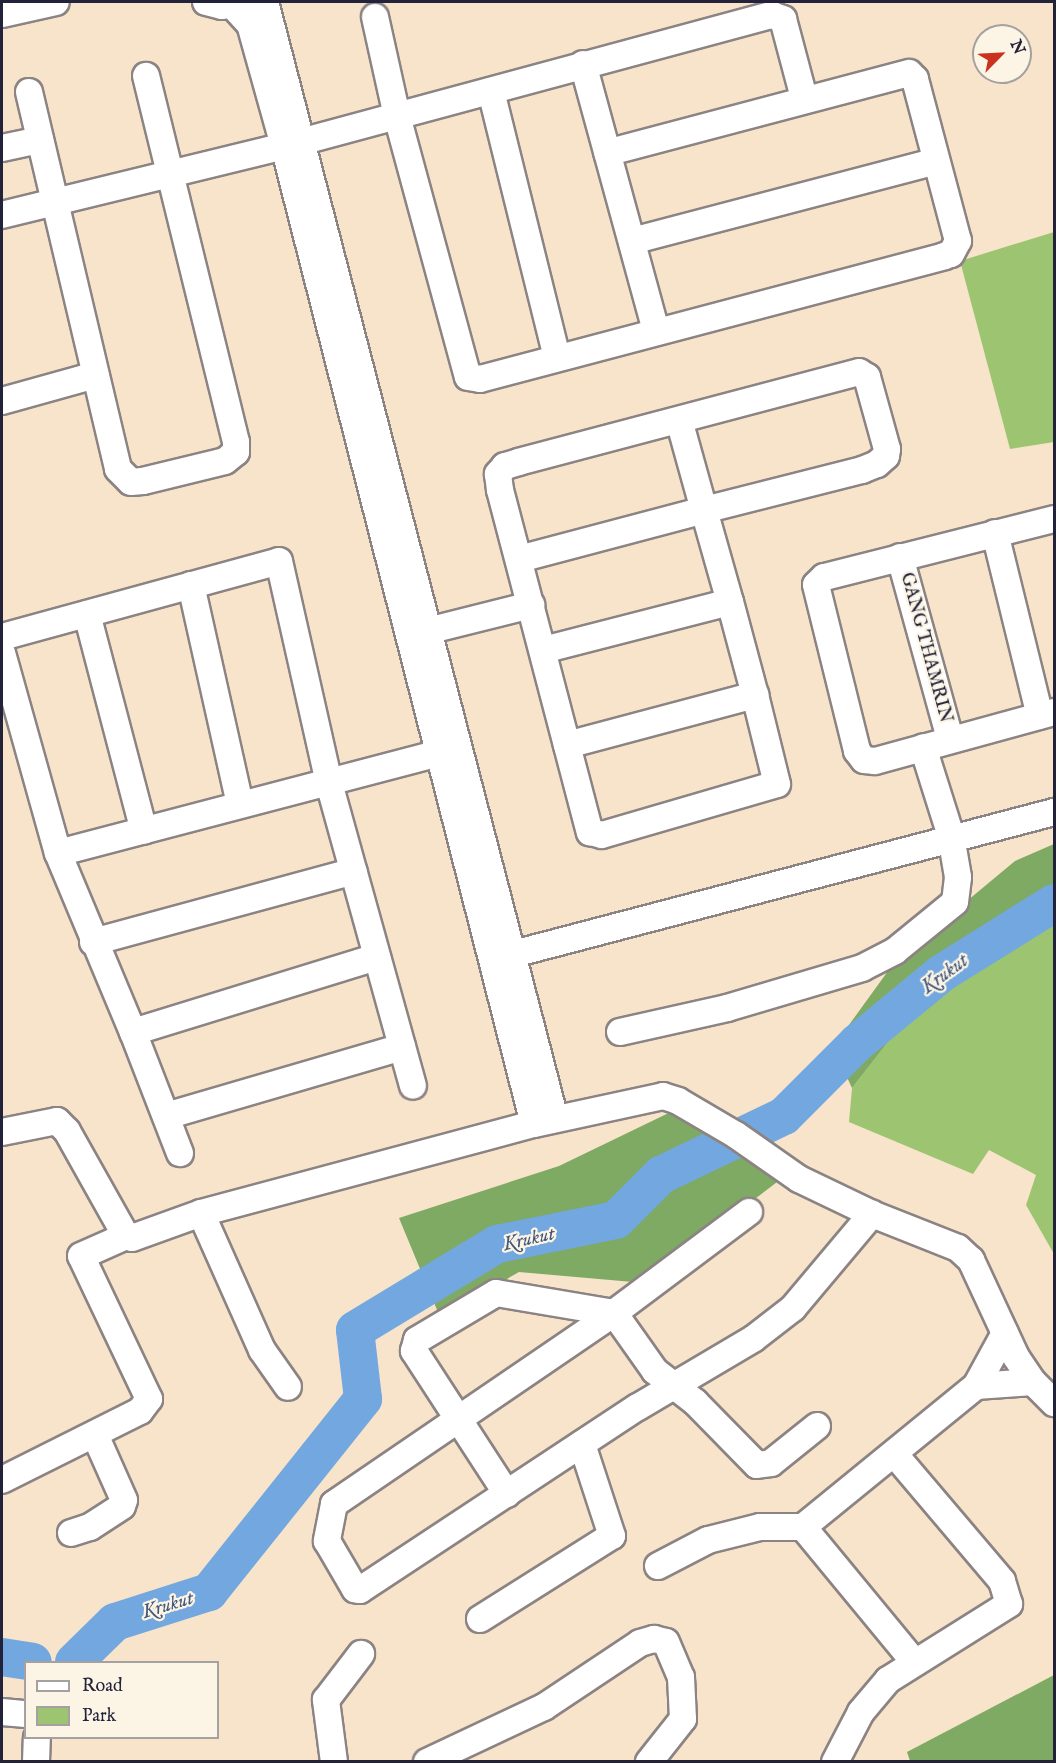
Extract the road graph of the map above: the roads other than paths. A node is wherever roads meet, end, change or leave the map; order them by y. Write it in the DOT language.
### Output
graph roads {
  1 [pos="56,2"];
  2 [pos="206,2"];
  3 [pos="266,2"];
  4 [pos="237,3"];
  5 [pos="2,14"];
  6 [pos="375,17"];
  7 [pos="583,64"];
  8 [pos="146,76"];
  9 [pos="490,91"];
  10 [pos="29,92"];
  11 [pos="804,98"];
  12 [pos="397,116"];
  13 [pos="39,140"];
  14 [pos="294,143"];
  15 [pos="2,148"];
  16 [pos="607,153"];
  17 [pos="936,161"];
  18 [pos="170,174"];
  19 [pos="54,202"];
  20 [pos="2,215"];
  21 [pos="632,241"];
  22 [pos="656,331"];
  23 [pos="557,358"];
  24 [pos="95,375"];
  25 [pos="2,401"];
  26 [pos="680,420"];
  27 [pos="704,510"];
  28 [pos="1054,519"];
  29 [pos="995,533"];
  30 [pos="900,557"];
  31 [pos="519,559"];
  32 [pos="191,585"];
  33 [pos="730,602"];
  34 [pos="531,605"];
  35 [pos="87,614"];
  36 [pos="419,632"];
  37 [pos="2,637"];
  38 [pos="543,650"];
  39 [pos="2,653"];
  40 [pos="755,695"];
  41 [pos="1047,714"];
  42 [pos="950,739"];
  43 [pos="567,744"];
  44 [pos="923,747"];
  45 [pos="450,751"];
  46 [pos="329,783"];
  47 [pos="240,805"];
  48 [pos="1054,812"];
  49 [pos="144,831"];
  50 [pos="951,836"];
  51 [pos="58,853"];
  52 [pos="354,871"];
  53 [pos="93,942"];
  54 [pos="503,956"];
  55 [pos="377,957"];
  56 [pos="133,1032"];
  57 [pos="620,1032"];
  58 [pos="402,1047"];
  59 [pos="413,1086"];
  60 [pos="166,1116"];
  61 [pos="544,1121"];
  62 [pos="2,1132"];
  63 [pos="180,1153"];
  64 [pos="749,1212"];
  65 [pos="201,1213"];
  66 [pos="872,1215"];
  67 [pos="126,1236"];
  68 [pos="614,1313"];
  69 [pos="1005,1333"];
  70 [pos="1034,1383"];
  71 [pos="976,1386"];
  72 [pos="288,1387"];
  73 [pos="673,1388"];
  74 [pos="1054,1403"];
  75 [pos="458,1420"];
  76 [pos="817,1426"];
  77 [pos="95,1435"];
  78 [pos="582,1444"];
  79 [pos="895,1455"];
  80 [pos="2,1480"];
  81 [pos="507,1494"];
  82 [pos="802,1527"];
  83 [pos="71,1533"];
  84 [pos="658,1566"];
  85 [pos="480,1619"];
  86 [pos="361,1654"];
  87 [pos="915,1663"];
  88 [pos="2,1713"];
  89 [pos="24,1714"];
  90 [pos="37,1739"];
  91 [pos="36,1761"];
  92 [pos="334,1761"];
  93 [pos="427,1761"];
  94 [pos="649,1761"];
  95 [pos="835,1761"];
  1 -- 5 [label="street"];
  2 -- 4 [label="street"];
  3 -- 14 [label="street"];
  4 -- 14 [label="street"];
  6 -- 12 [label="street"];
  7 -- 9 [label="street"];
  7 -- 11 [label="street"];
  7 -- 16 [label="street"];
  8 -- 18 [label="street"];
  9 -- 12 [label="street"];
  9 -- 23 [label="street"];
  10 -- 13 [label="street"];
  11 -- 16 [label="street"];
  11 -- 17 [label="street"];
  12 -- 14 [label="street"];
  12 -- 23 [label="street"];
  13 -- 15 [label="street"];
  13 -- 19 [label="street"];
  14 -- 18 [label="street"];
  14 -- 36 [label="street"];
  16 -- 21 [label="street"];
  17 -- 21 [label="street"];
  17 -- 22 [label="street"];
  18 -- 19 [label="street"];
  18 -- 24 [label="street"];
  19 -- 20 [label="street"];
  19 -- 24 [label="street"];
  21 -- 22 [label="street"];
  22 -- 23 [label="street"];
  24 -- 25 [label="street"];
  26 -- 27 [label="street"];
  26 -- 27 [label="street"];
  26 -- 31 [label="street"];
  27 -- 31 [label="street"];
  27 -- 33 [label="street"];
  28 -- 29 [label="street"];
  29 -- 30 [label="street"];
  29 -- 41 [label="street"];
  30 -- 42 [label="street, GANG THAMRIN"];
  30 -- 44 [label="street"];
  31 -- 34 [label="street"];
  32 -- 35 [label="street"];
  32 -- 46 [label="street"];
  32 -- 47 [label="street"];
  33 -- 38 [label="street"];
  33 -- 40 [label="street"];
  34 -- 36 [label="street"];
  34 -- 38 [label="street"];
  35 -- 37 [label="street"];
  35 -- 49 [label="street"];
  36 -- 45 [label="street"];
  38 -- 43 [label="street"];
  39 -- 51 [label="street"];
  40 -- 43 [label="street"];
  40 -- 43 [label="street"];
  41 -- 42 [label="street"];
  42 -- 44 [label="street"];
  44 -- 50 [label="street"];
  45 -- 46 [label="street"];
  45 -- 54 [label="street"];
  46 -- 47 [label="street"];
  46 -- 52 [label="street"];
  47 -- 49 [label="street"];
  48 -- 50 [label="street"];
  49 -- 51 [label="street"];
  50 -- 54 [label="street"];
  50 -- 57 [label="street"];
  51 -- 53 [label="street"];
  52 -- 53 [label="street"];
  52 -- 55 [label="street"];
  53 -- 56 [label="street"];
  54 -- 61 [label="street"];
  55 -- 56 [label="street"];
  55 -- 58 [label="street"];
  56 -- 60 [label="street"];
  58 -- 59 [label="street"];
  58 -- 60 [label="street"];
  60 -- 63 [label="street"];
  61 -- 65 [label="street"];
  61 -- 66 [label="street"];
  62 -- 67 [label="street"];
  64 -- 68 [label="street"];
  65 -- 67 [label="street"];
  65 -- 72 [label="street"];
  66 -- 69 [label="street"];
  66 -- 73 [label="street"];
  67 -- 77 [label="street"];
  68 -- 73 [label="street"];
  68 -- 75 [label="street"];
  68 -- 75 [label="street"];
  69 -- 70 [label="street"];
  69 -- 71 [label="street"];
  70 -- 71 [label="street"];
  70 -- 74 [label="street"];
  71 -- 79 [label="street"];
  73 -- 76 [label="street"];
  73 -- 78 [label="street"];
  75 -- 81 [label="street"];
  75 -- 81 [label="street"];
  77 -- 80 [label="street"];
  77 -- 83 [label="street"];
  78 -- 81 [label="street"];
  78 -- 85 [label="street"];
  79 -- 82 [label="street"];
  79 -- 87 [label="street"];
  82 -- 84 [label="street"];
  82 -- 87 [label="street"];
  86 -- 92 [label="street"];
  87 -- 95 [label="street"];
  88 -- 89 [label="street"];
  90 -- 91 [label="street"];
  93 -- 94 [label="street"];
}
